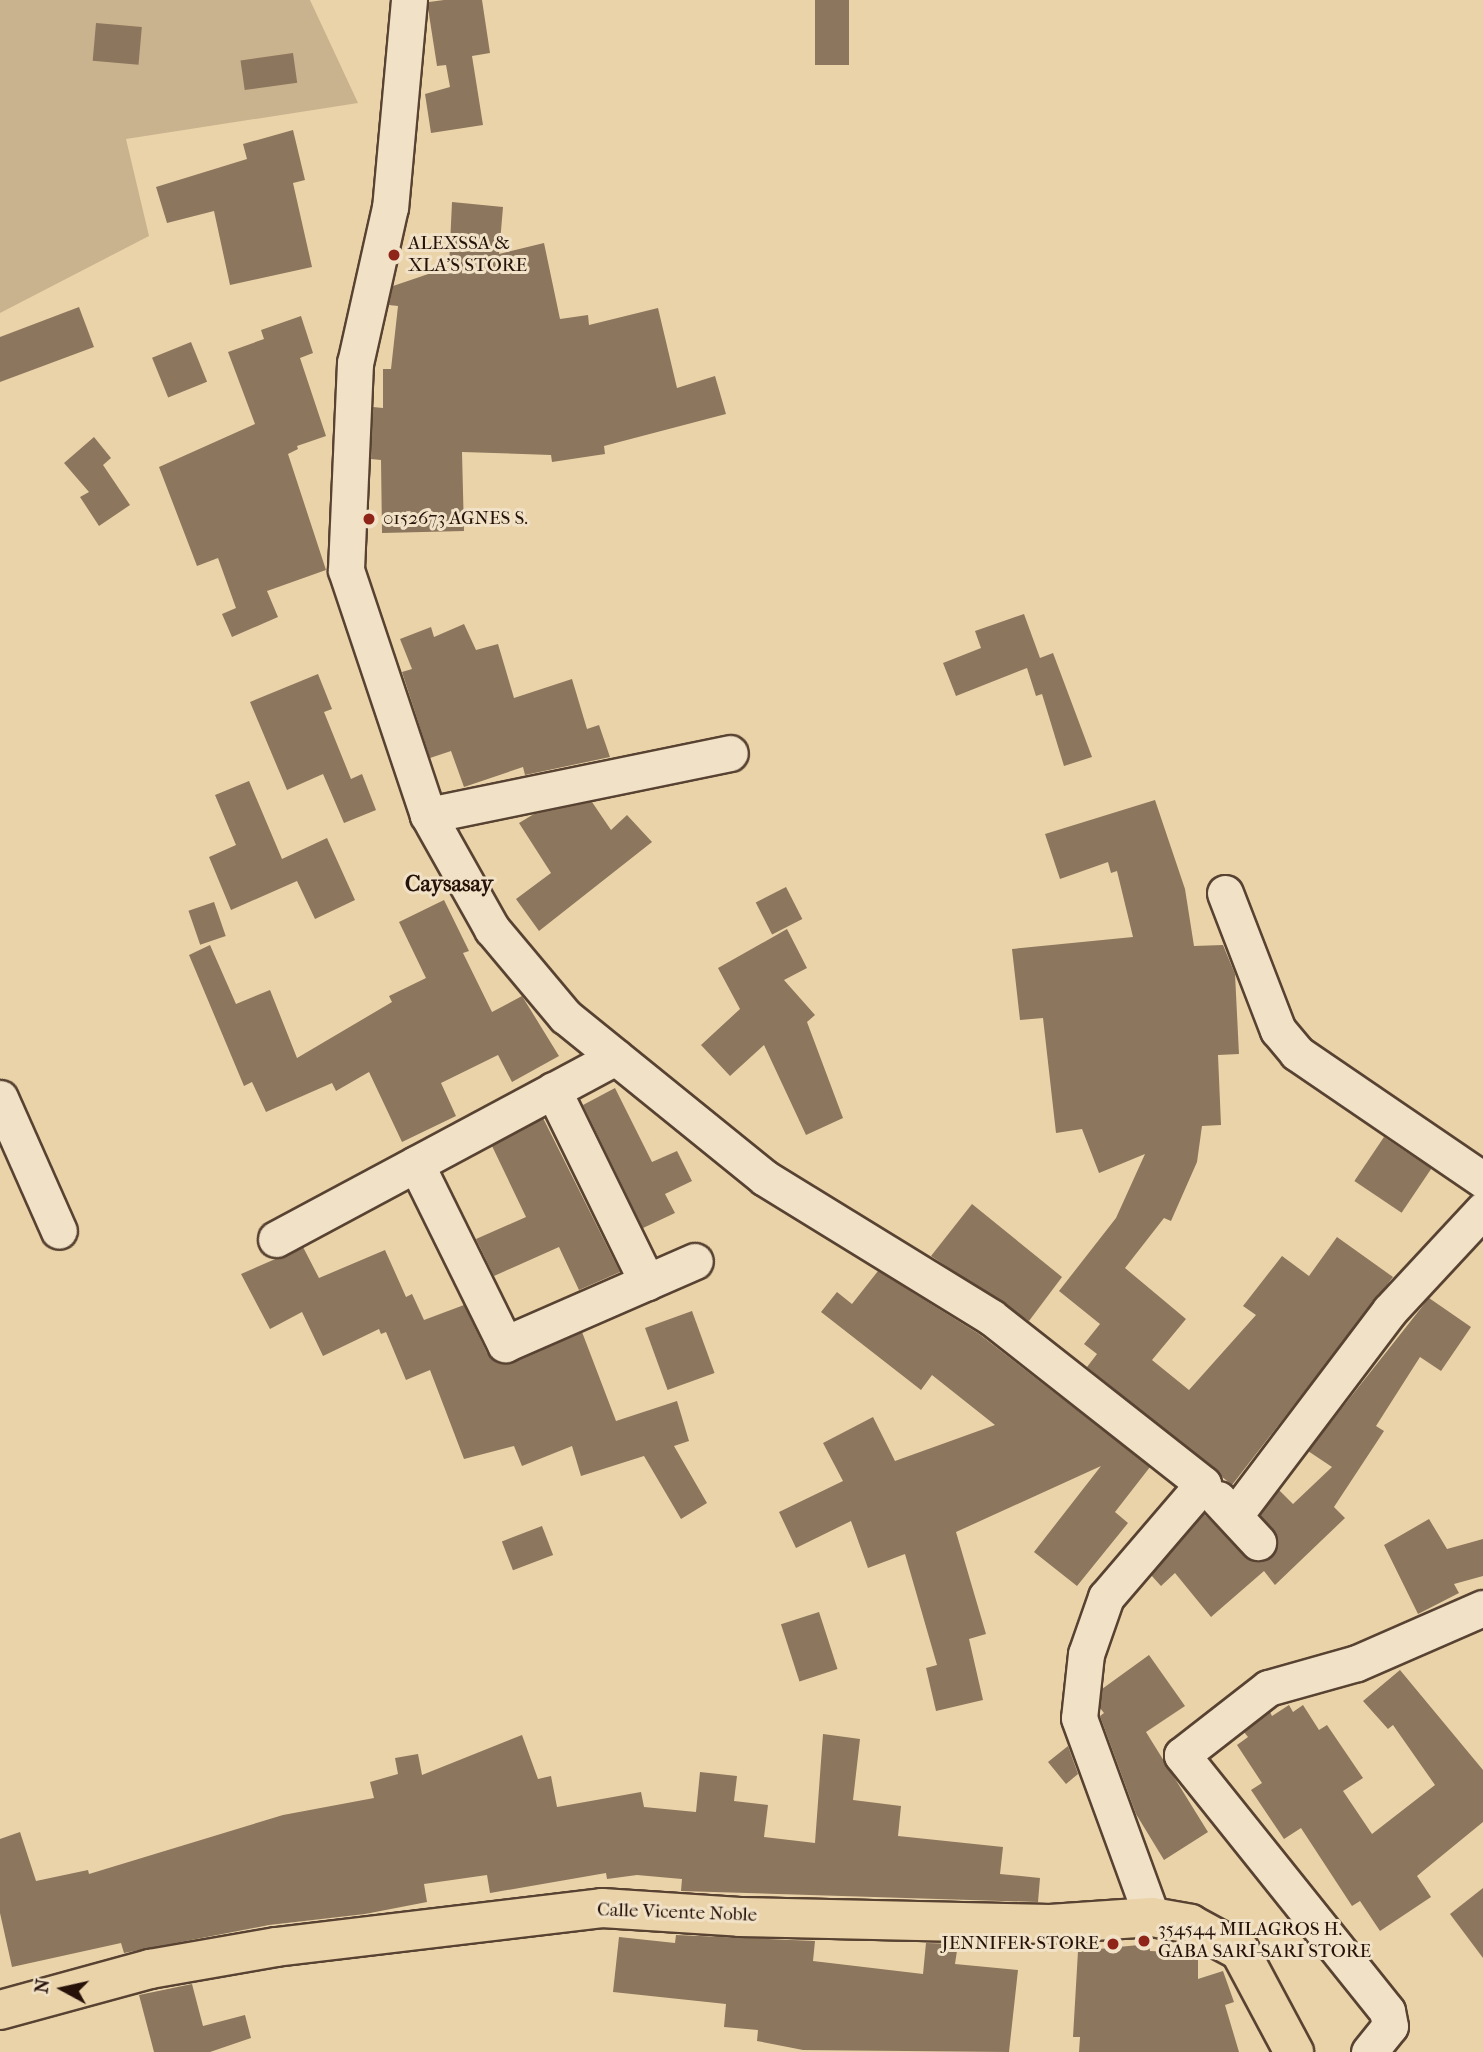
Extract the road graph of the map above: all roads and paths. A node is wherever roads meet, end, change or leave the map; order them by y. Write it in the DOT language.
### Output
graph roads {
  1 [pos="409,0"];
  2 [pos="730,753"];
  3 [pos="428,815"];
  4 [pos="1225,893"];
  5 [pos="615,1057"];
  6 [pos="552,1090"];
  7 [pos="0,1098"];
  8 [pos="416,1164"];
  9 [pos="1483,1180"];
  10 [pos="1483,1210"];
  11 [pos="59,1231"];
  12 [pos="276,1239"];
  13 [pos="695,1261"];
  14 [pos="647,1282"];
  15 [pos="1203,1484"];
  16 [pos="1235,1515"];
  17 [pos="1258,1542"];
  18 [pos="1483,1608"];
  19 [pos="1152,1917"];
  20 [pos="0,2010"];
  21 [pos="1289,2050"];
  22 [pos="1369,2052"];
  1 -- 3 [label="street"];
  2 -- 3 [label="street"];
  3 -- 5 [label="street"];
  4 -- 9 [label="street"];
  5 -- 6 [label="street"];
  5 -- 15 [label="street"];
  6 -- 8 [label="street"];
  6 -- 14 [label="street"];
  7 -- 11 [label="street"];
  8 -- 12 [label="street"];
  8 -- 14 [label="street"];
  10 -- 16 [label="street"];
  13 -- 14 [label="street"];
  15 -- 16 [label="street"];
  15 -- 19 [label="street"];
  16 -- 17 [label="street"];
  18 -- 22 [label="street"];
  19 -- 20 [label="main road, Calle Vicente Noble"];
  19 -- 21 [label="main road, Calle Vicente Noble"];
}
